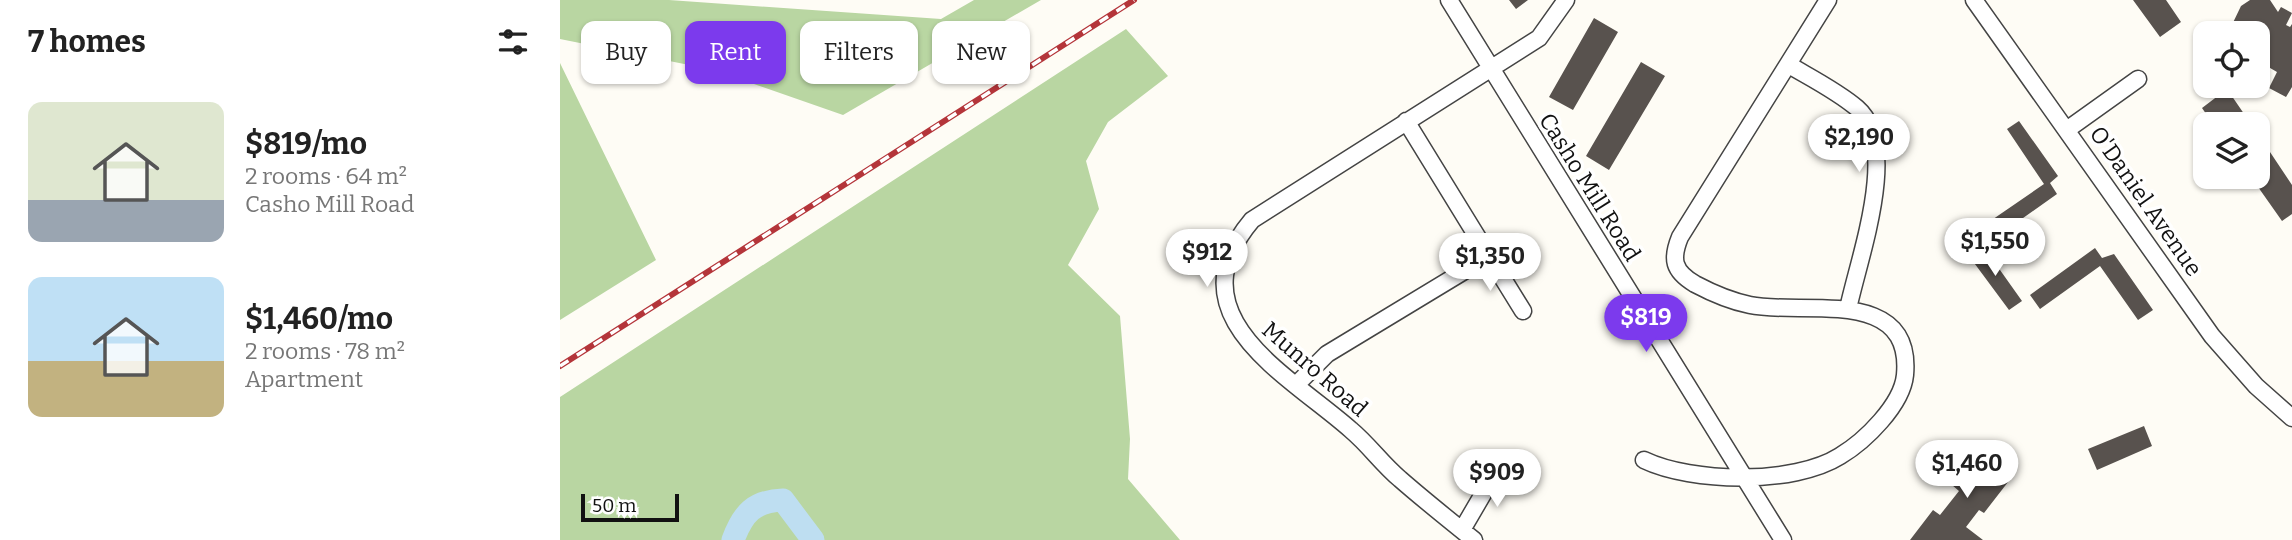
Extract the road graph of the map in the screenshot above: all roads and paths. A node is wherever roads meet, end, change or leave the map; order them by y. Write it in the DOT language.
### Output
graph roads {
  1 [pos="1449,0"];
  2 [pos="1566,0"];
  3 [pos="1828,0"];
  4 [pos="1974,0"];
  5 [pos="1789,65"];
  6 [pos="1490,68"];
  7 [pos="2138,79"];
  8 [pos="1406,121"];
  9 [pos="2068,129"];
  10 [pos="1489,256"];
  11 [pos="1848,309"];
  12 [pos="1523,311"];
  13 [pos="1296,385"];
  14 [pos="2292,418"];
  15 [pos="1644,460"];
  16 [pos="1487,471"];
  17 [pos="1744,477"];
  18 [pos="1468,535"];
  19 [pos="1783,540"];
  1 -- 6 [label="street, Casho Mill Road"];
  2 -- 6 [label="street, Munro Road"];
  3 -- 5 [label="street"];
  4 -- 9 [label="street, O'Daniel Avenue"];
  5 -- 11 [label="street"];
  5 -- 11 [label="street"];
  6 -- 8 [label="street, Munro Road"];
  6 -- 17 [label="street, Casho Mill Road"];
  7 -- 9 [label="street"];
  8 -- 10 [label="street"];
  8 -- 13 [label="street, Munro Road"];
  9 -- 14 [label="street, O'Daniel Avenue"];
  10 -- 12 [label="street"];
  10 -- 13 [label="street"];
  11 -- 17 [label="street"];
  13 -- 18 [label="street, Munro Road"];
  15 -- 17 [label="street"];
  16 -- 18 [label="street"];
  17 -- 19 [label="street, Casho Mill Road"];
}
